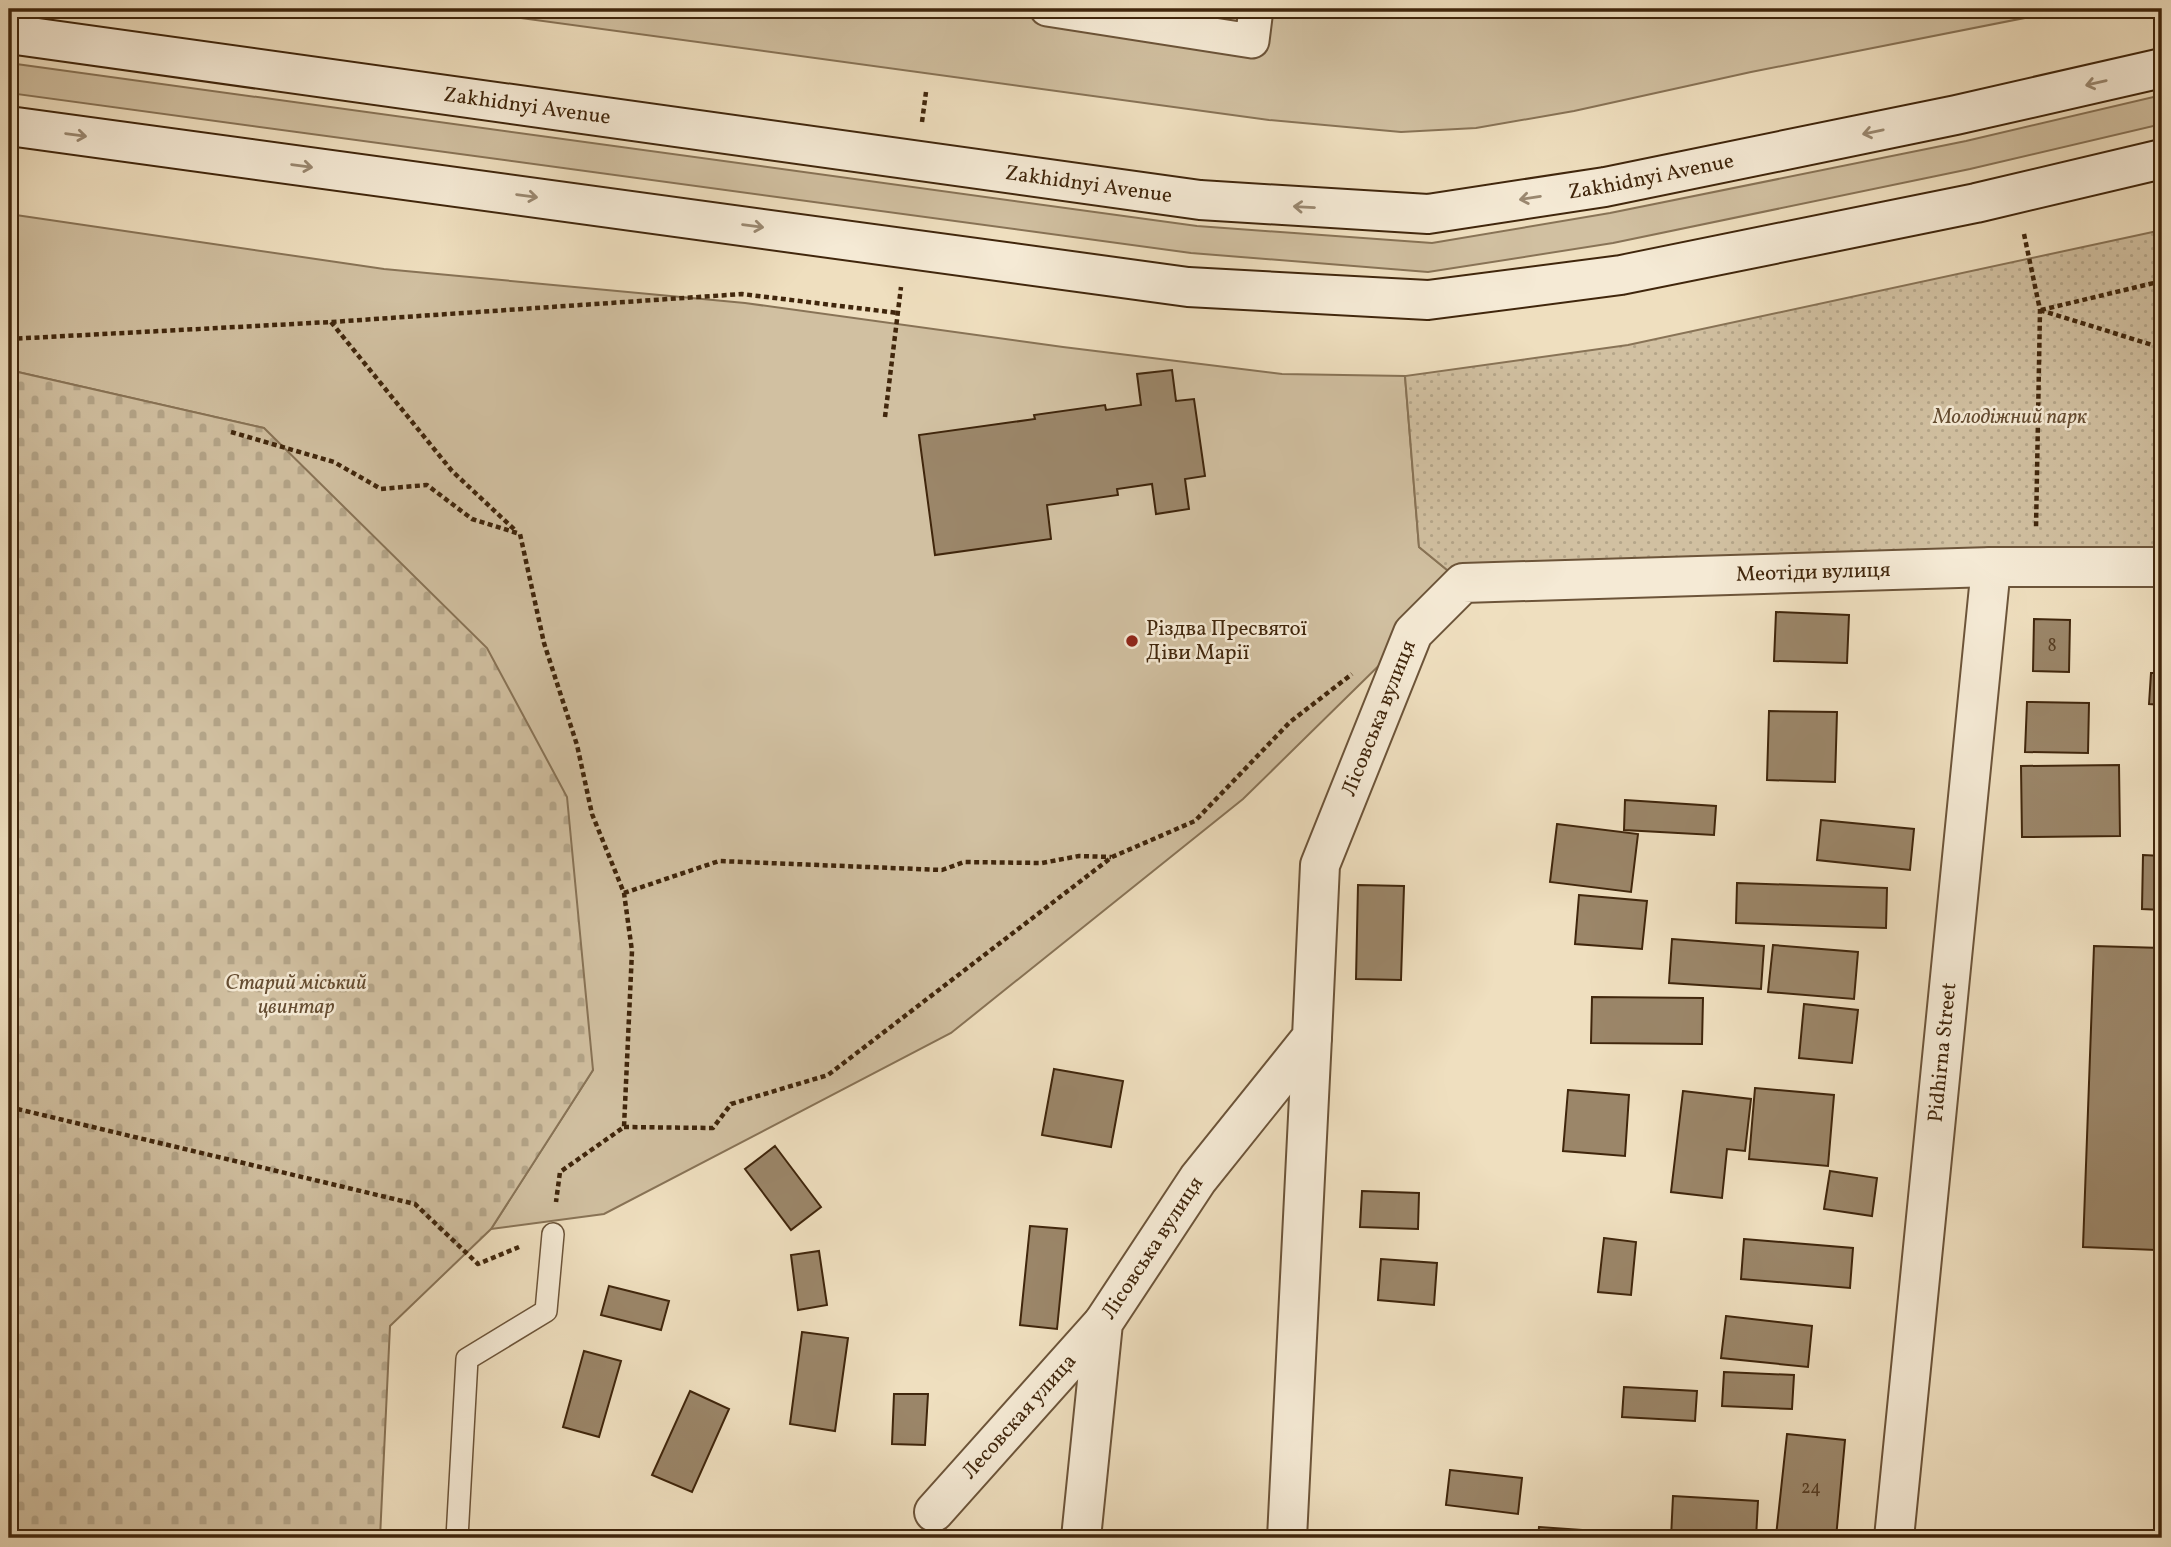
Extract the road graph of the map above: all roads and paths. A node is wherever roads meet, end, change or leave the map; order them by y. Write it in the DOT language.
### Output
graph roads {
  1 [pos="1047,9"];
  2 [pos="1256,9"];
  3 [pos="9,34"];
  4 [pos="2162,68"];
  5 [pos="9,126"];
  6 [pos="2162,159"];
  7 [pos="2016,194"];
  8 [pos="2162,281"];
  9 [pos="2040,310"];
  10 [pos="898,313"];
  11 [pos="331,322"];
  12 [pos="9,339"];
  13 [pos="2162,348"];
  14 [pos="232,432"];
  15 [pos="520,534"];
  16 [pos="1991,567"];
  17 [pos="2036,567"];
  18 [pos="2162,567"];
  19 [pos="1463,583"];
  20 [pos="1362,666"];
  21 [pos="1112,857"];
  22 [pos="624,893"];
  23 [pos="1311,1037"];
  24 [pos="9,1107"];
  25 [pos="624,1127"];
  26 [pos="553,1234"];
  27 [pos="1103,1323"];
  28 [pos="934,1512"];
  29 [pos="457,1538"];
  30 [pos="1081,1538"];
  31 [pos="1287,1538"];
  32 [pos="1894,1538"];
  1 -- 2 [label="street"];
  4 -- 3 [label="main road, Zakhidnyi Avenue, one-way"];
  5 -- 7 [label="main road, one-way"];
  6 -- 7 [label="main road"];
  7 -- 9 [label="path"];
  8 -- 9 [label="path"];
  9 -- 13 [label="path"];
  9 -- 17 [label="path"];
  10 -- 11 [label="path"];
  11 -- 12 [label="path"];
  11 -- 15 [label="path"];
  14 -- 15 [label="path"];
  15 -- 22 [label="path"];
  16 -- 17 [label="main road, Меотіди вулиця"];
  16 -- 19 [label="main road, Меотіди вулиця"];
  16 -- 32 [label="main road, Pidhirna Street"];
  17 -- 18 [label="main road, Меотіди вулиця"];
  19 -- 23 [label="main road, Лісовська вулиця"];
  20 -- 21 [label="path"];
  21 -- 22 [label="path"];
  21 -- 25 [label="path"];
  22 -- 25 [label="path"];
  23 -- 27 [label="main road, Лісовська вулиця"];
  23 -- 31 [label="main road, Лісовська вулиця"];
  24 -- 26 [label="path"];
  25 -- 26 [label="path"];
  26 -- 29 [label="lane"];
  27 -- 28 [label="main road, Лесовская улица"];
  27 -- 30 [label="main road, Лісовська вулиця"];
}
